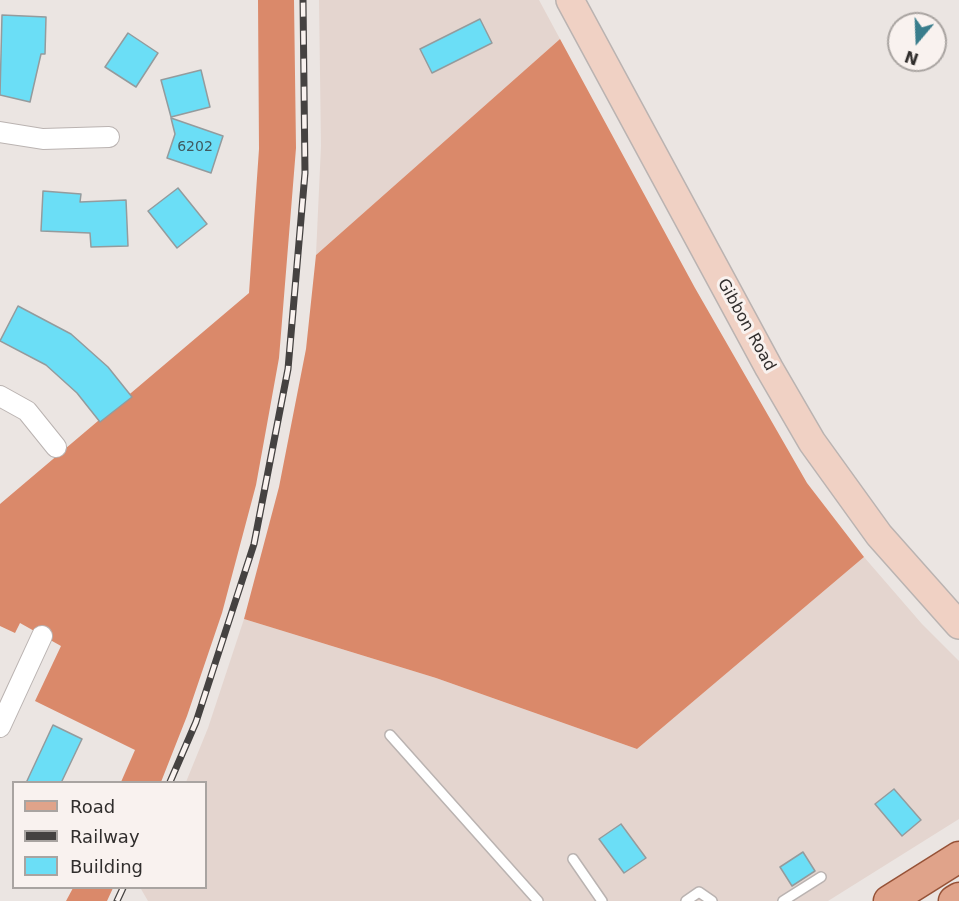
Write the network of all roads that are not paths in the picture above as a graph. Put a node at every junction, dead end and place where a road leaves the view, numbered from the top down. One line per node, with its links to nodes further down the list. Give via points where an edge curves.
1 (570, 0): 6 (main road, Gibbon Road, via 812,442 879,535)
2 (0, 132): 3 (street, via 43,139)
3 (109, 137)
4 (0, 396): 5 (street, via 27,411)
5 (56, 447)
6 (959, 625)
7 (42, 636): 8 (street)
8 (0, 726)
9 (390, 735): 14 (lane)
10 (959, 857): 19 (main road)
11 (573, 859): 15 (lane)
12 (821, 877): 18 (lane)
13 (959, 898): 20 (main road)
14 (538, 901)
15 (602, 901)
16 (686, 901): 17 (lane, via 699,892)
17 (712, 901)
18 (783, 901)
19 (889, 901)
20 (954, 901)

